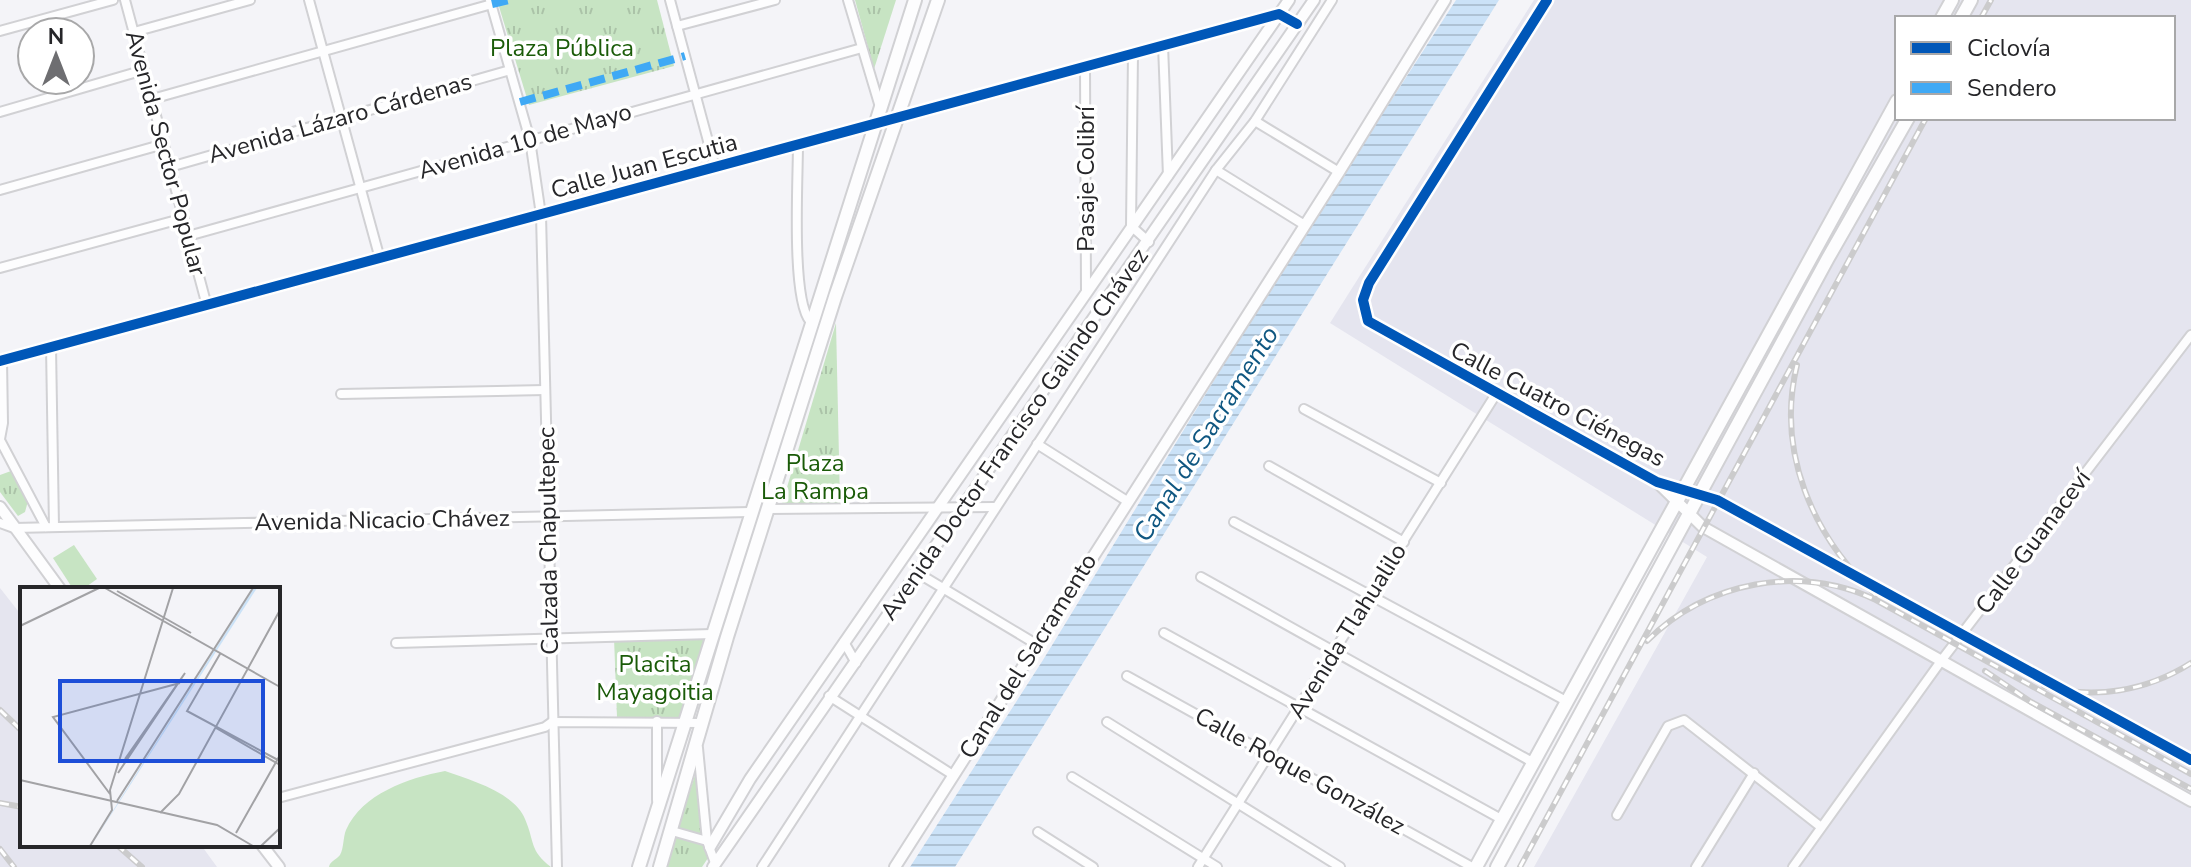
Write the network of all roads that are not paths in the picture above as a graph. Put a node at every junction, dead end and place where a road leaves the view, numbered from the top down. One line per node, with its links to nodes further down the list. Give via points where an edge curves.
1 (113, 0): 21 (street)
2 (125, 0): 22 (street, Avenida Sector Popular)
3 (250, 0): 22 (street)
4 (309, 0): 25 (street)
5 (670, 0): 20 (street)
6 (775, 0): 20 (street)
7 (848, 0): 24 (street)
8 (915, 0): 33 (main road)
9 (938, 0): 35 (main road)
10 (1289, 0): 18 (street, Avenida Doctor Francisco Galindo Chávez)
11 (1314, 0): 19 (street, Avenida Doctor Francisco Galindo Chávez)
12 (1332, 0): 38 (street)
13 (1444, 0): 46 (street, Canal del Sacramento)
14 (1547, 0): 66 (street, Calle Cuatro Ciénegas, via 1363,300 1364,315 1374,327)
15 (1953, 0): 17 (main road)
16 (491, 2): 25 (street); 29 (street, Calzada Chapultepec)
17 (1966, 8)
18 (1279, 14): 19 (street); 23 (street, Calle Juan Escutia); 47 (street, Avenida Doctor Francisco Galindo Chávez)
19 (1297, 24): 55 (street, Avenida Doctor Francisco Galindo Chávez)
20 (677, 26): 30 (street)
21 (0, 31)
22 (134, 32): 28 (street, Avenida Sector Popular)
23 (1163, 45): 26 (street, Calle Juan Escutia); 47 (street)
24 (862, 48): 30 (street, Avenida 10 de Mayo); 33 (street)
25 (322, 52): 31 (street); 36 (street)
26 (1133, 54): 27 (street, Calle Juan Escutia); 53 (street)
27 (1085, 66): 35 (street, Calle Juan Escutia); 58 (street, Pasaje Colibrí)
28 (144, 70): 31 (street, Avenida Sector Popular); 34 (street)
29 (510, 70): 36 (street, Avenida Lázaro Cárdenas); 40 (street, Calzada Chapultepec)
30 (695, 94): 40 (street, Avenida 10 de Mayo); 44 (street)
31 (152, 99): 41 (street, Avenida Sector Popular)
32 (1895, 106): 73 (main road)
33 (881, 109): 39 (main road)
34 (0, 112)
35 (898, 117): 39 (street, Calle Juan Escutia); 81 (main road)
36 (341, 118): 43 (street, Avenida Lázaro Cárdenas); 48 (street)
37 (1907, 120): 74 (main road)
38 (1255, 121): 45 (street); 46 (street)
39 (876, 123): 42 (street, Calle Juan Escutia); 60 (main road)
40 (530, 140): 48 (street, Avenida 10 de Mayo); 50 (street, Calzada Chapultepec)
41 (164, 144): 43 (street, Avenida Sector Popular); 49 (street)
42 (798, 145): 44 (street, Calle Juan Escutia); 60 (street, via 800,288)
43 (170, 167): 51 (street, Avenida Sector Popular)
44 (715, 167): 50 (street, Calle Juan Escutia)
45 (1216, 170): 52 (street); 69 (street)
46 (1339, 172): 52 (street, Canal del Sacramento)
47 (1168, 177): 53 (street, Avenida Doctor Francisco Galindo Chávez)
48 (361, 188): 54 (street, Avenida 10 de Mayo); 56 (street)
49 (0, 190)
50 (541, 215): 56 (street, Calle Juan Escutia); 64 (street, Calzada Chapultepec)
51 (184, 218): 54 (street, Avenida Sector Popular); 57 (street)
52 (1303, 224): 75 (street, Canal del Sacramento)
53 (1131, 226): 55 (street); 58 (street, Avenida Doctor Francisco Galindo Chávez)
54 (188, 236): 59 (street, Avenida Sector Popular)
55 (1149, 242): 79 (street, Avenida Doctor Francisco Galindo Chávez)
56 (380, 259): 59 (street, Calle Juan Escutia)
57 (0, 268)
58 (1086, 291): 77 (street, Avenida Doctor Francisco Galindo Chávez)
59 (207, 306): 62 (street, Calle Juan Escutia)
60 (810, 321): 82 (main road)
61 (2191, 335): 98 (street, Calle Guanaceví)
62 (51, 347): 63 (street, Calle Juan Escutia); 87 (street)
63 (1, 360): 68 (street)
64 (545, 390): 65 (street); 84 (street, Calzada Chapultepec)
65 (341, 394)
66 (1496, 394): 71 (street, Calle Cuatro Ciénegas); 72 (street, Avenida Tlahualilo)
67 (1304, 409): 72 (street)
68 (0, 439): 87 (street)
69 (1037, 444): 75 (street); 80 (street)
70 (1269, 466): 89 (street)
71 (1657, 482): 73 (street, Calle Cuatro Ciénegas); 76 (street, Calle Cuatro Ciénegas)
72 (1441, 483): 89 (street, Avenida Tlahualilo)
73 (1683, 489): 74 (street, Calle Cuatro Ciénegas); 76 (main road)
74 (1700, 494): 83 (main road); 98 (street, Calle Cuatro Ciénegas)
75 (1127, 501): 102 (street, Canal del Sacramento)
76 (1676, 503): 83 (street, Calle Cuatro Ciénegas); 108 (main road)
77 (938, 506): 79 (street); 81 (street); 100 (street, Avenida Doctor Francisco Galindo Chávez)
78 (0, 507): 88 (street)
79 (962, 507): 80 (street); 90 (street, Avenida Doctor Francisco Galindo Chávez)
80 (995, 507): 94 (street)
81 (768, 509): 93 (main road)
82 (750, 512): 84 (street, Avenida Nicacio Chávez); 93 (main road, via 756,526); 97 (main road)
83 (1689, 515): 104 (street, Calle Cuatro Ciénegas); 146 (main road)
84 (547, 516): 87 (street, Avenida Nicacio Chávez); 99 (street, Calzada Chapultepec)
85 (1234, 522): 95 (street)
86 (0, 523): 88 (street)
87 (50, 527): 88 (street, Avenida Nicacio Chávez)
88 (14, 528): 92 (street)
89 (1404, 542): 95 (street, Avenida Tlahualilo)
90 (916, 572): 94 (street); 105 (street, Avenida Doctor Francisco Galindo Chávez)
91 (1201, 577): 103 (street)
92 (58, 587)
93 (743, 588): 115 (main road)
94 (944, 588): 102 (street); 110 (street)
95 (1370, 595): 103 (street, Avenida Tlahualilo); 108 (street)
96 (1164, 633): 109 (street)
97 (712, 634): 99 (street); 113 (main road)
98 (1962, 635): 104 (street, Calle Guanaceví); 118 (street, Calle Cuatro Ciénegas)
99 (550, 639): 101 (street); 112 (street, Calzada Chapultepec)
100 (844, 642): 105 (street); 132 (street, Avenida Doctor Francisco Galindo Chávez)
101 (396, 643)
102 (1036, 644): 121 (street, Canal del Sacramento)
103 (1334, 651): 109 (street, Avenida Tlahualilo); 119 (street)
104 (1941, 661): 124 (street, Calle Cuatro Ciénegas); 129 (street, Calle Guanaceví)
105 (856, 663): 107 (street, Avenida Doctor Francisco Galindo Chávez)
106 (1127, 676): 117 (street, Calle Roque González)
107 (829, 696): 110 (street); 135 (street, Avenida Doctor Francisco Galindo Chávez)
108 (1568, 702): 119 (main road)
109 (1299, 707): 117 (street, Avenida Tlahualilo); 128 (street)
110 (860, 717): 121 (street); 140 (street)
111 (657, 721): 112 (street); 113 (street); 126 (street)
112 (552, 722): 123 (street); 137 (street, Calzada Chapultepec)
113 (683, 722): 115 (street); 126 (main road)
114 (1107, 722): 125 (street)
115 (703, 723): 116 (main road)
116 (697, 747): 130 (main road); 132 (street)
117 (1269, 754): 125 (street, Avenida Tlahualilo); 145 (street, Calle Roque González)
118 (2191, 760)
119 (1534, 763): 128 (main road)
120 (1754, 773): 127 (street, via 1678,720 1668,726); 129 (street); 147 (street)
121 (953, 775): 141 (street, Canal del Sacramento)
122 (1072, 777): 134 (street)
123 (280, 797)
124 (2191, 801)
125 (1238, 804): 134 (street, Avenida Tlahualilo); 144 (street)
126 (657, 809): 138 (main road)
127 (1617, 815)
128 (1503, 820): 145 (main road)
129 (1821, 827): 148 (street, Calle Guanaceví)
130 (672, 831): 132 (street); 139 (main road)
131 (1038, 832): 142 (street)
132 (708, 844): 135 (street)
133 (264, 847): 136 (street)
134 (1201, 863): 143 (street)
135 (714, 865)
136 (279, 867)
137 (557, 867)
138 (639, 867)
139 (660, 867)
140 (762, 867)
141 (895, 867)
142 (1093, 867)
143 (1217, 867)
144 (1340, 867)
145 (1474, 867)
146 (1497, 867)
147 (1696, 867)
148 (1793, 867)

